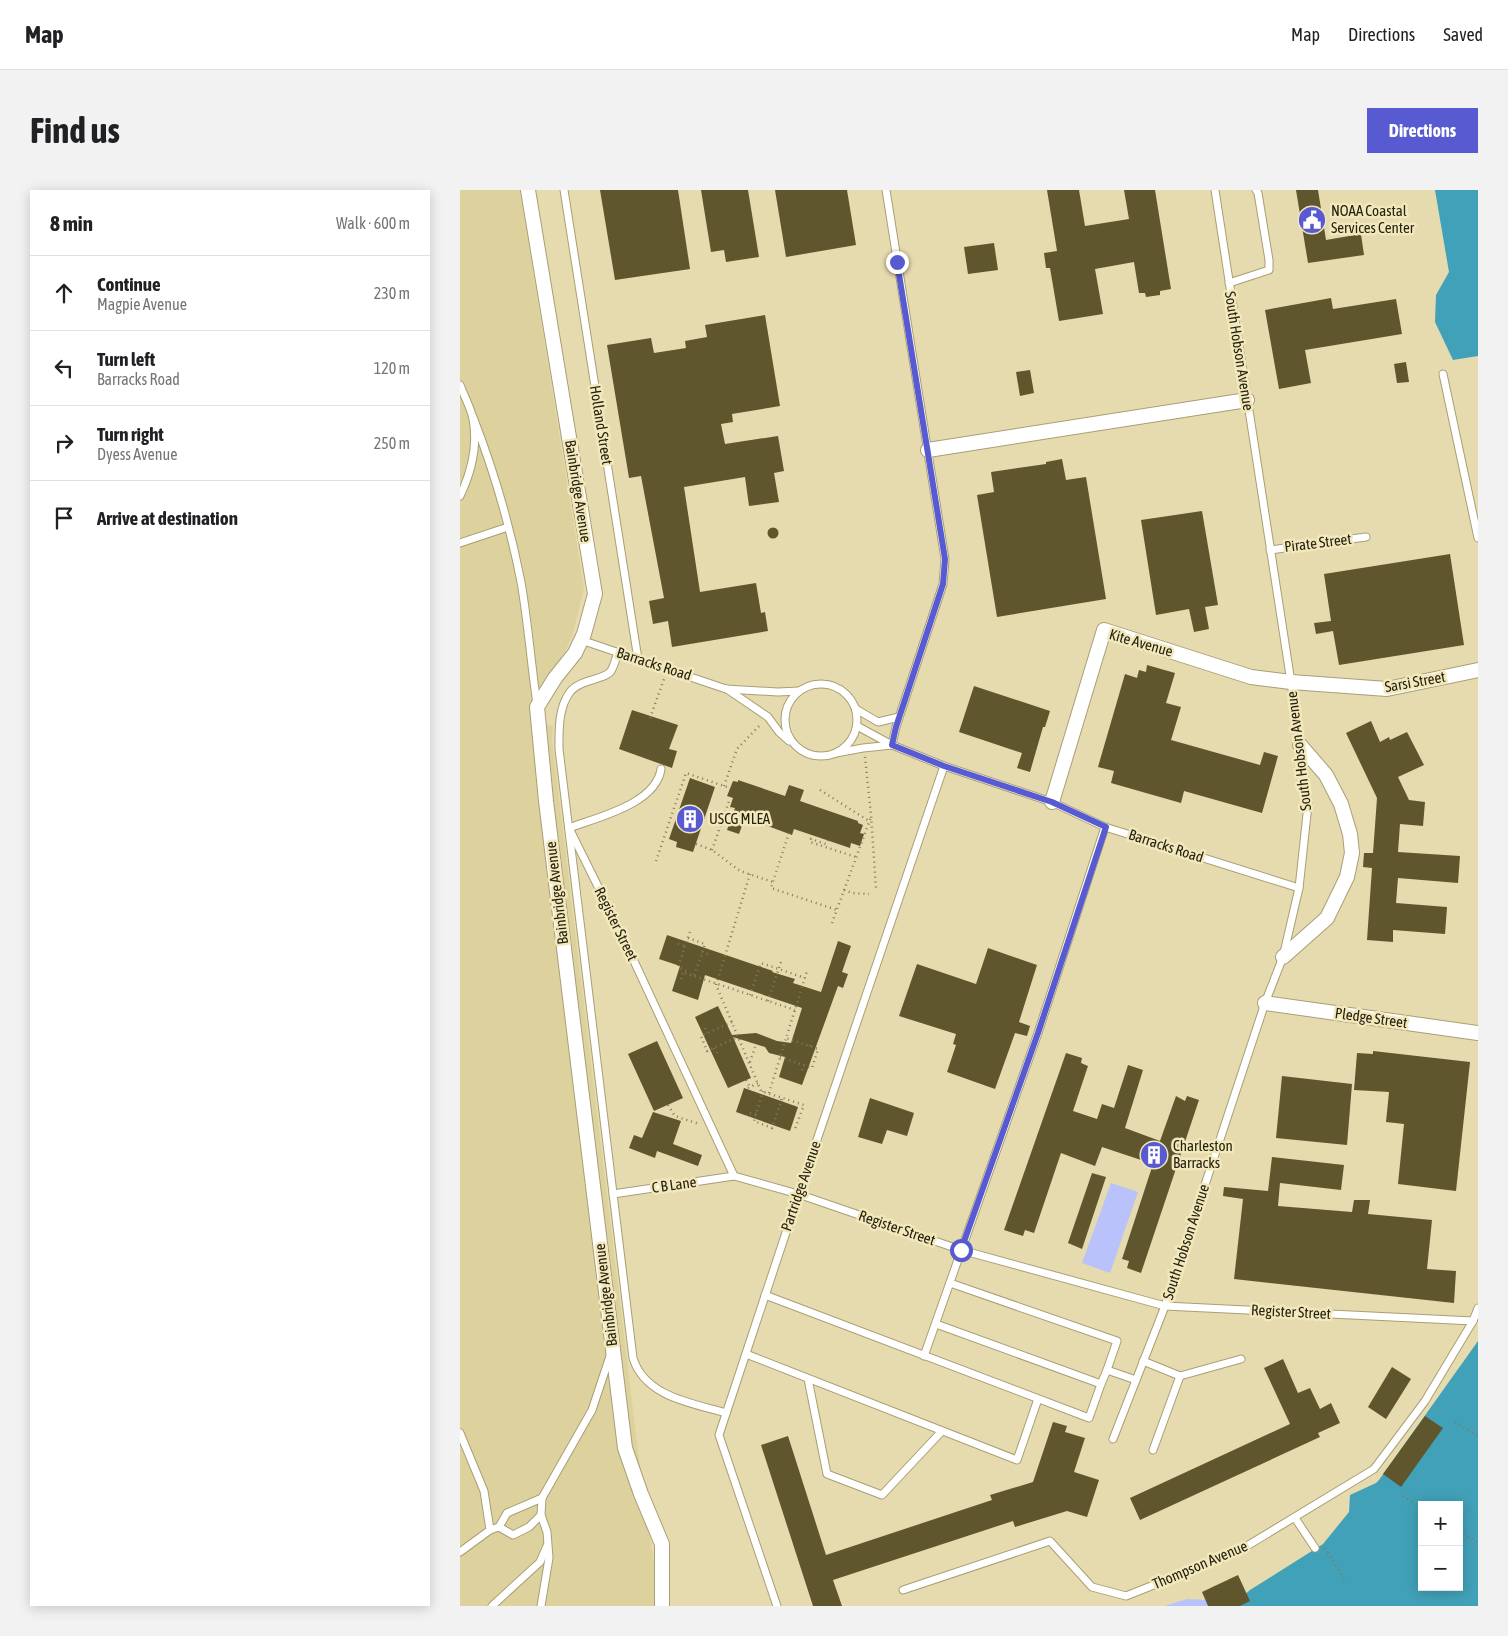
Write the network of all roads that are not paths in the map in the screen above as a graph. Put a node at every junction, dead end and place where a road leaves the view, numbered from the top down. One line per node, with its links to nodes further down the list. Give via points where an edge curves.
1 (528, 190): 18 (street, Bainbridge Avenue, via 594,594)
2 (564, 190): 20 (lane, Holland Street)
3 (886, 190): 11 (lane)
4 (1256, 190): 6 (lane, via 1269,270)
5 (1217, 191): 6 (lane, South Hobson Avenue)
6 (1229, 283): 9 (lane, South Hobson Avenue)
7 (1443, 374): 15 (lane)
8 (460, 385): 10 (lane)
9 (1247, 400): 11 (street); 17 (lane, South Hobson Avenue)
10 (473, 418): 12 (lane, via 474,453); 13 (lane, via 489,458)
11 (928, 450): 27 (lane, via 945,559 943,584)
12 (460, 496)
13 (508, 527): 16 (lane); 25 (lane, via 521,584)
14 (1366, 537): 17 (lane, Pirate Street)
15 (1478, 538)
16 (460, 543)
17 (1270, 550): 22 (lane, South Hobson Avenue)
18 (581, 640): 19 (lane, Barracks Road); 25 (street, Bainbridge Avenue)
19 (618, 652): 20 (lane, Barracks Road); 37 (lane, via 611,671 576,686 561,713 559,749)
20 (638, 659): 23 (lane, Barracks Road)
21 (1478, 670): 22 (street, Sarsi Street, via 1387,689)
22 (1291, 682): 30 (lane, South Hobson Avenue); 35 (street, Kite Avenue, via 1251,677 1104,630)
23 (726, 689): 24 (lane); 31 (lane, via 768,717)
24 (799, 691): 26 (lane, via 815,685 832,685 850,698); 31 (lane, via 786,710 785,723)
25 (537, 707): 52 (street, Bainbridge Avenue)
26 (856, 709): 27 (lane, via 878,722); 28 (lane)
27 (899, 716): 29 (lane)
28 (857, 726): 29 (lane); 32 (lane, via 850,742)
29 (892, 745): 32 (lane, Barracks Road); 33 (lane, Barracks Road)
30 (1300, 745): 38 (lane, South Hobson Avenue, via 1308,805); 39 (street, via 1326,776 1341,804 1352,853 1347,877 1327,918)
31 (795, 746): 32 (lane, via 817,757)
32 (836, 753)
33 (944, 766): 35 (lane, Barracks Road); 44 (lane, Partridge Avenue)
34 (661, 769): 37 (lane, via 657,783 632,804)
35 (1052, 802): 36 (lane, Barracks Road)
36 (1106, 827): 38 (lane, Barracks Road); 45 (lane)
37 (569, 828): 42 (lane, Register Street); 43 (lane)
38 (1298, 888): 39 (lane, South Hobson Avenue)
39 (1284, 956): 40 (lane, South Hobson Avenue)
40 (1265, 1003): 41 (street, Pledge Street); 48 (lane, South Hobson Avenue)
41 (1478, 1033)
42 (734, 1176): 43 (lane, C B Lane); 44 (lane, Register Street)
43 (613, 1194): 63 (lane, via 636,1369 652,1386 669,1396)
44 (798, 1194): 45 (lane, Register Street); 47 (lane, Partridge Avenue)
45 (961, 1250): 46 (lane); 48 (lane, Register Street)
46 (950, 1283): 51 (lane); 57 (lane, via 1117,1341)
47 (765, 1295): 53 (lane, Partridge Avenue); 54 (lane)
48 (1165, 1306): 50 (lane, Register Street); 56 (lane, South Hobson Avenue)
49 (1478, 1308): 50 (lane, Thompson Avenue)
50 (1473, 1321): 70 (lane, Thompson Avenue, via 1425,1401 1374,1469)
51 (936, 1324): 54 (lane); 61 (lane)
52 (613, 1349): 68 (lane, via 592,1410); 79 (street, Bainbridge Avenue, via 625,1448 662,1544)
53 (746, 1354): 59 (lane); 63 (lane, Partridge Avenue)
54 (924, 1356): 62 (lane)
55 (1242, 1359): 58 (lane)
56 (1143, 1361): 58 (lane); 60 (lane, South Hobson Avenue)
57 (1107, 1370): 60 (lane); 61 (lane)
58 (1180, 1376): 67 (lane)
59 (808, 1379): 64 (lane); 64 (lane, via 827,1474 882,1495)
60 (1136, 1380): 66 (lane, South Hobson Avenue)
61 (1101, 1384): 62 (lane, via 1089,1418)
62 (1038, 1399): 64 (lane, via 1017,1460)
63 (726, 1413): 80 (lane, Partridge Avenue, via 719,1435)
64 (942, 1431)
65 (460, 1432): 72 (lane, via 484,1491)
66 (1113, 1439)
67 (1153, 1450)
68 (542, 1498): 69 (lane); 71 (lane, via 507,1513)
69 (541, 1515): 71 (lane, via 529,1527 513,1535); 73 (lane)
70 (1295, 1518): 74 (lane); 76 (lane, Thompson Avenue, via 1237,1552 1126,1596 1092,1587 1050,1541)
71 (499, 1527): 72 (lane)
72 (490, 1530): 75 (lane)
73 (548, 1544): 77 (lane, via 540,1562); 78 (lane, via 549,1558)
74 (1315, 1548)
75 (460, 1552)
76 (903, 1590)
77 (492, 1606)
78 (541, 1606)
79 (662, 1606)
80 (777, 1606)

